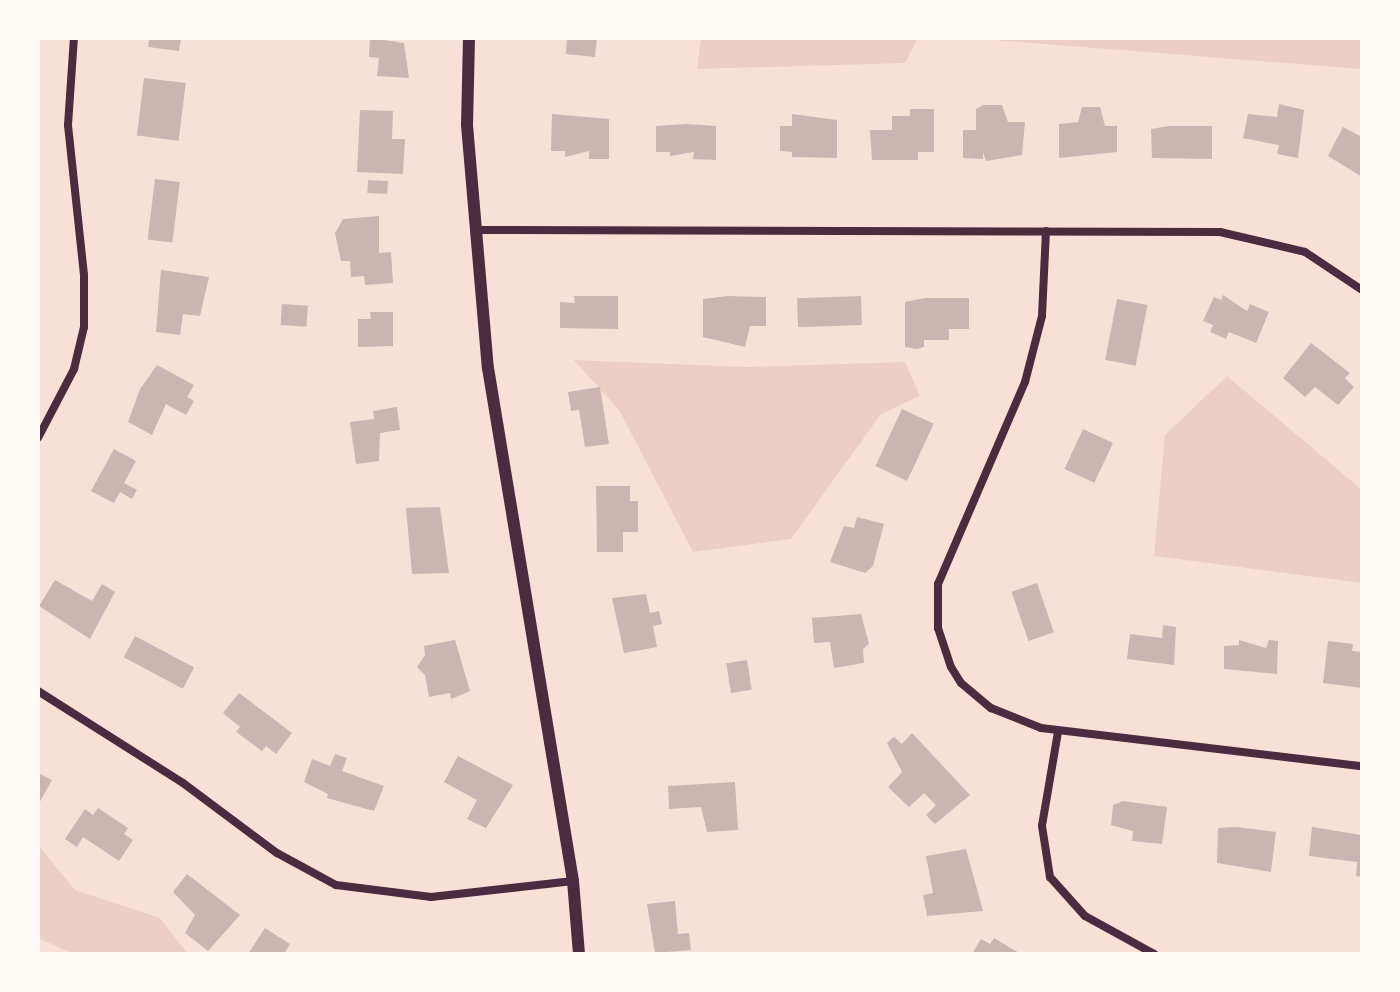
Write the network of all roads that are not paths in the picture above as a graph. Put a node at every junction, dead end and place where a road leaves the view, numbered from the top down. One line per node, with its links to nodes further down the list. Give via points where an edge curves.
1 (74, 38): 6 (street, via 68,125 84,275 84,327 74,369)
2 (469, 38): 3 (main road, via 467,125)
3 (474, 230): 4 (street); 10 (main road, via 492,398)
4 (1046, 231): 5 (street, via 1248,235 1305,252); 8 (street, via 1042,316 1025,382 947,561 935,605 944,649 961,683 991,708)
5 (1362, 290)
6 (38, 438)
7 (38, 691): 10 (street, via 171,775 277,853 336,885 431,897)
8 (1058, 732): 9 (street); 12 (street, via 1042,826 1050,877 1085,916)
9 (1362, 766)
10 (573, 881): 11 (main road)
11 (579, 954)
12 (1154, 954)

